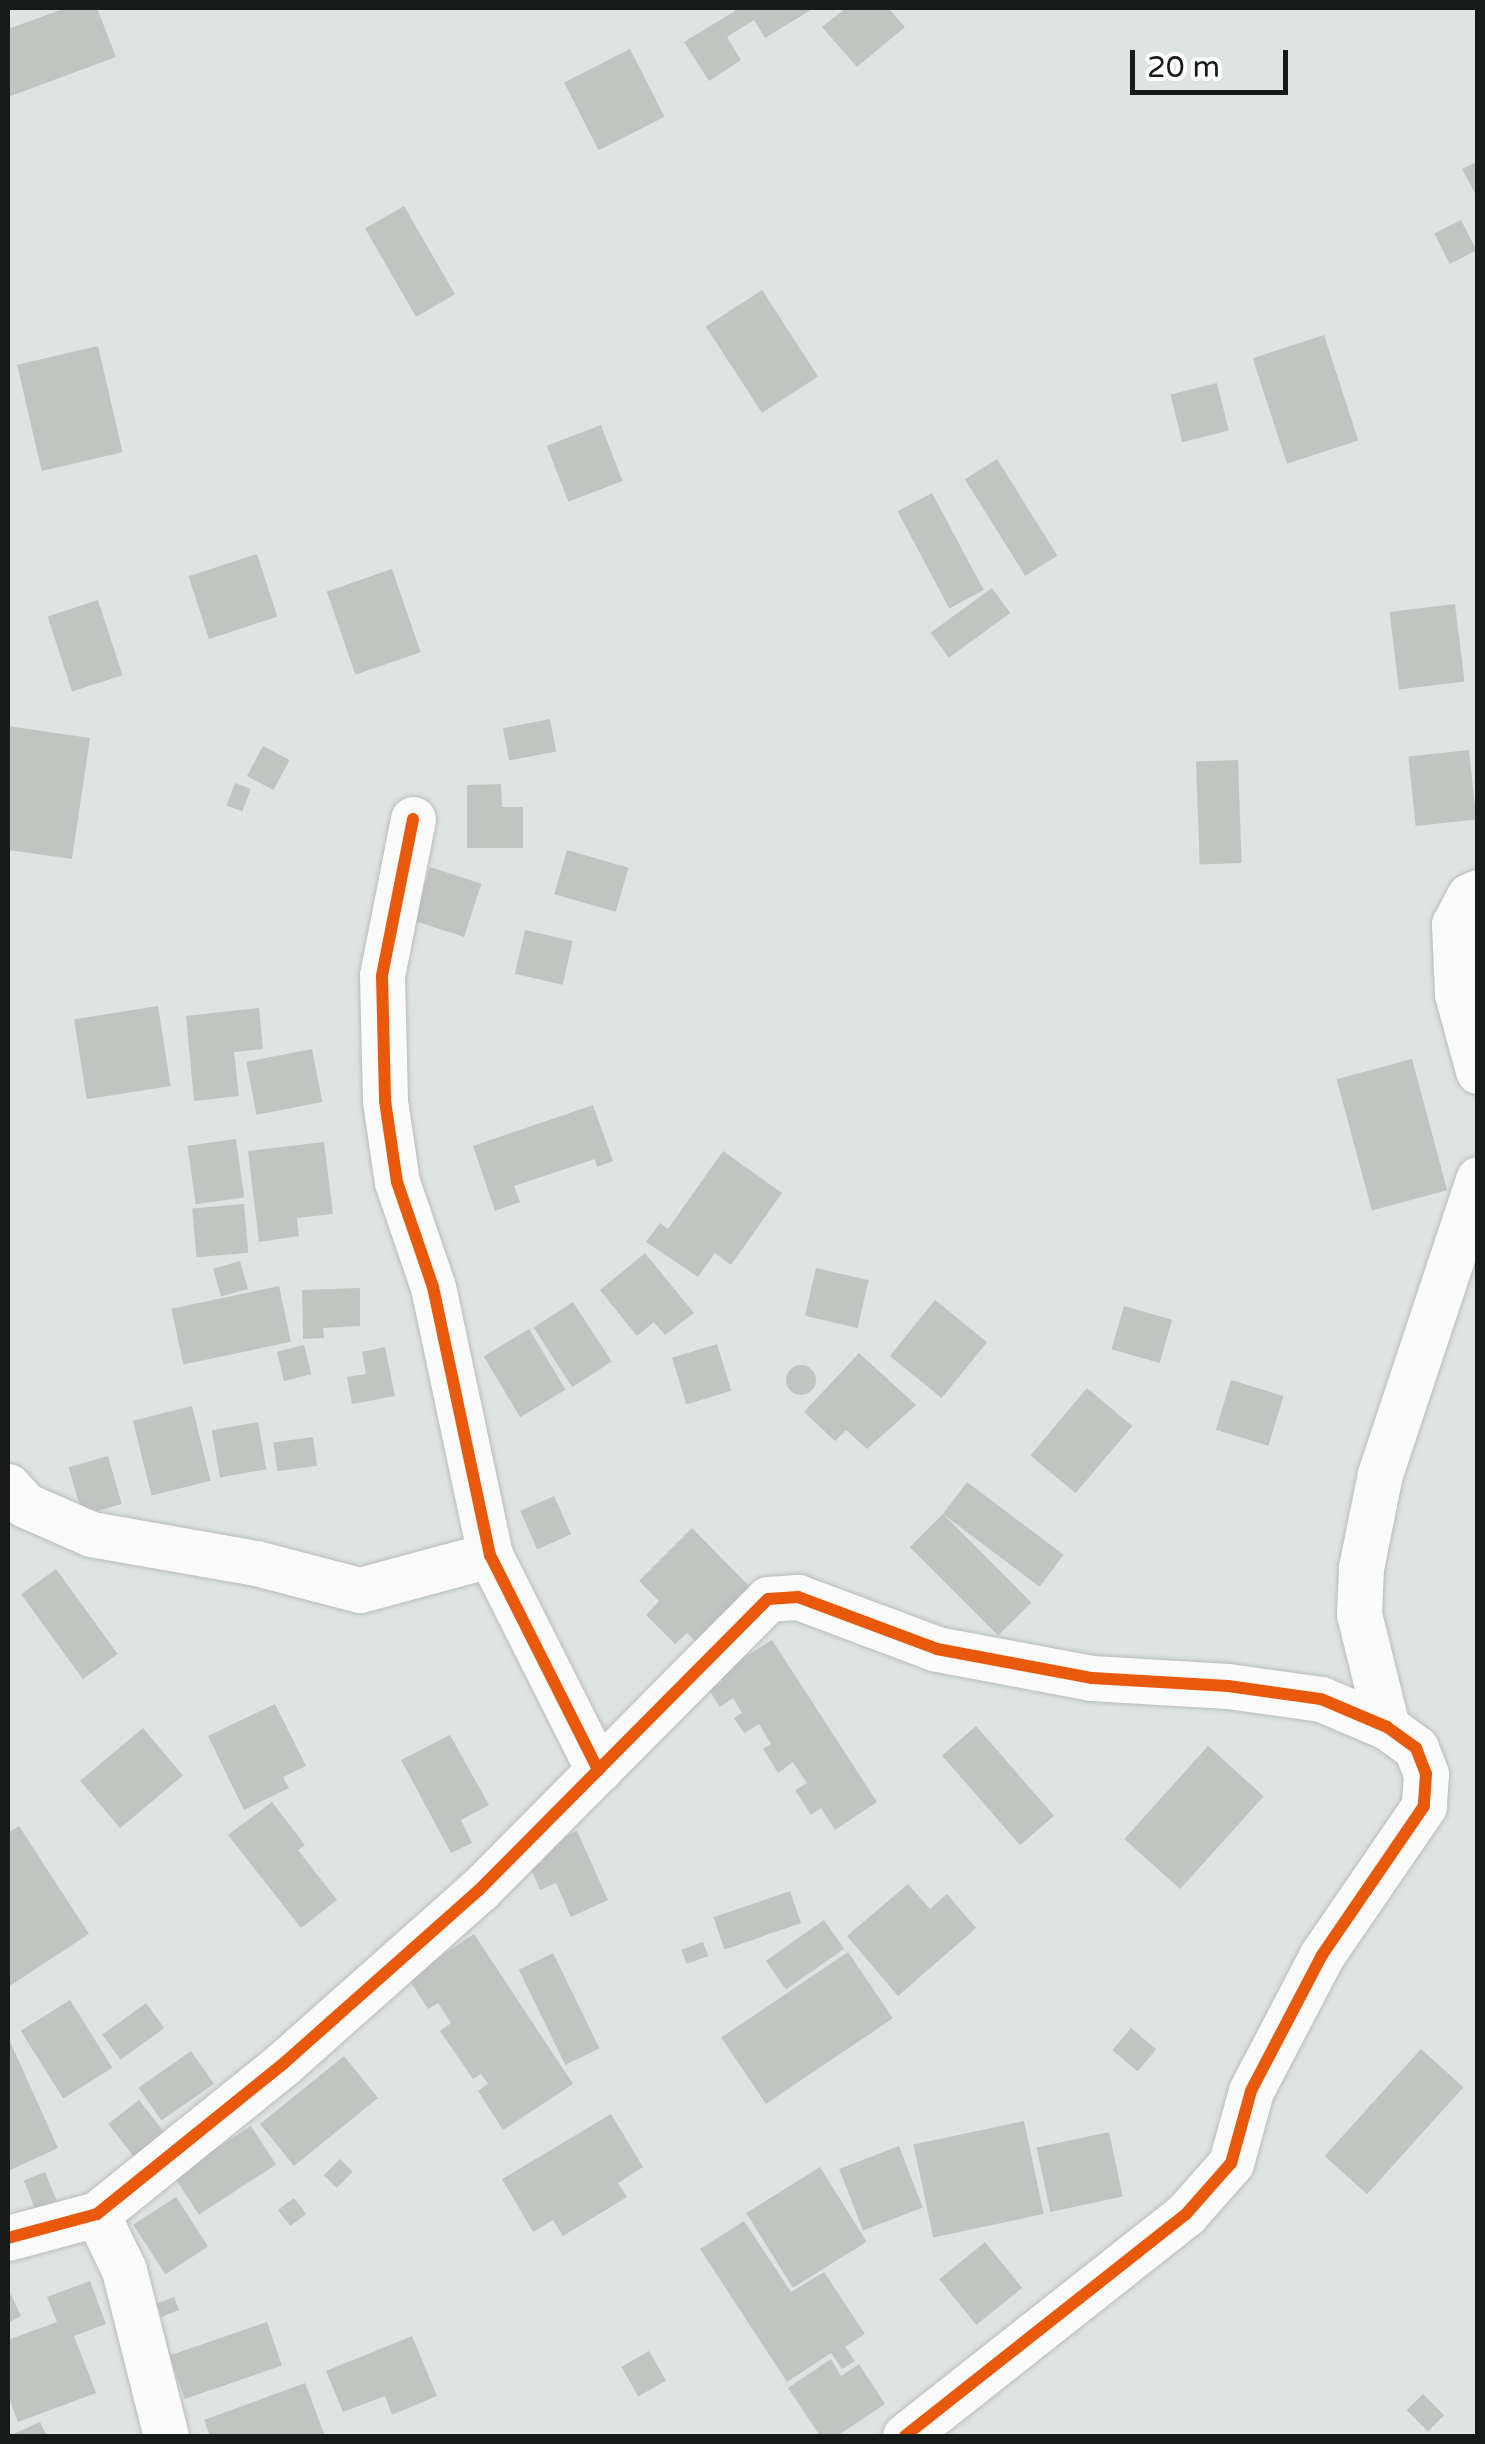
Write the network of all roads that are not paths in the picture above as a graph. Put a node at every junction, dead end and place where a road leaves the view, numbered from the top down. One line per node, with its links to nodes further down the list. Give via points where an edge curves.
1 (413, 819): 6 (street, via 382,976 384,1101 397,1182 433,1287)
2 (1478, 892): 3 (street, via 1468,896 1454,924 1457,994)
3 (1478, 1071)
4 (1478, 1179): 7 (street, via 1380,1474 1361,1568 1359,1614)
5 (8, 1486): 6 (street, via 25,1505 91,1534 256,1563 360,1590)
6 (490, 1555): 8 (street)
7 (1388, 1727): 8 (street, via 1320,1698 1092,1678 936,1649 798,1597 768,1600); 12 (street, via 1416,1748 1426,1774 1424,1806 1322,1955 1250,2091 1232,2163 1186,2214)
8 (598, 1770): 9 (street, via 479,1890 284,2063)
9 (97, 2214): 10 (street); 11 (street, via 124,2270)
10 (8, 2238)
11 (166, 2436)
12 (905, 2436)

